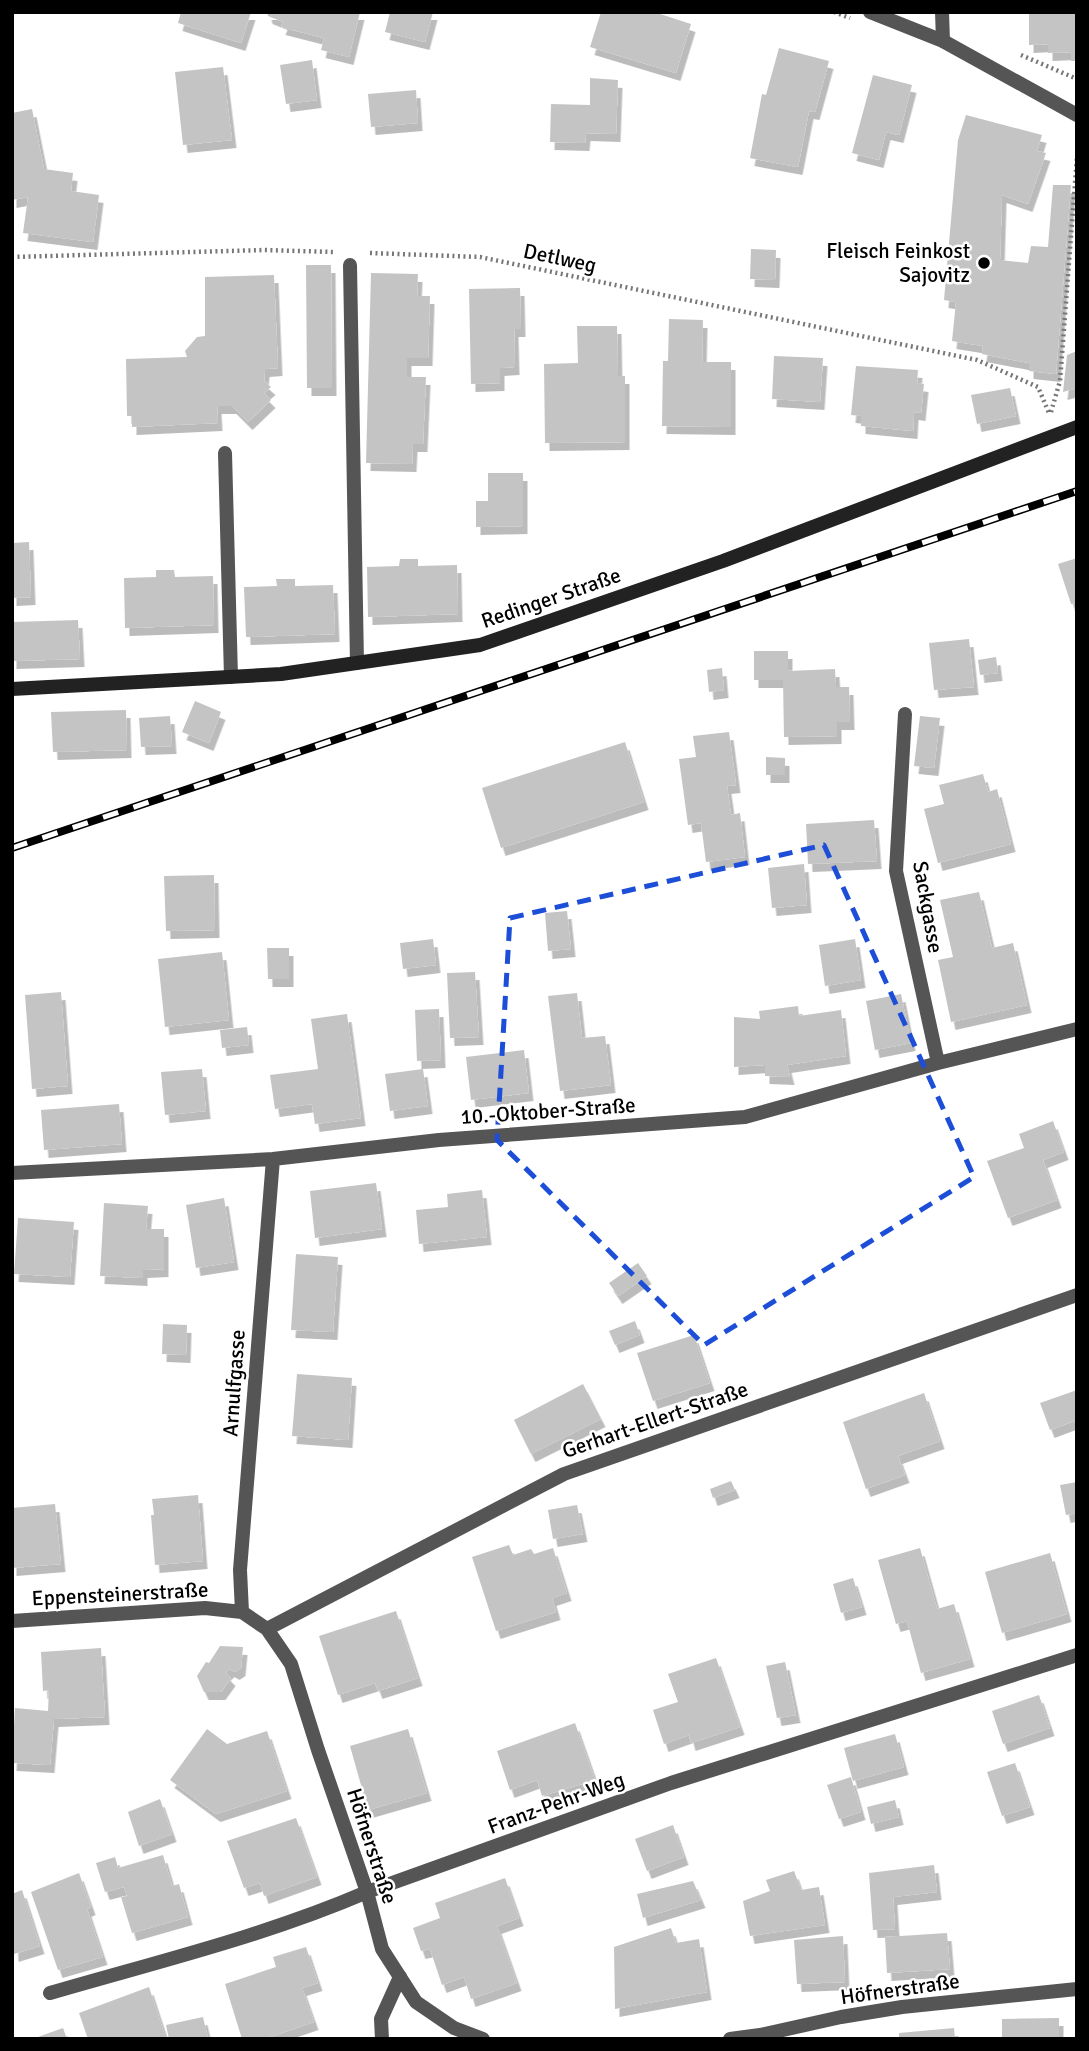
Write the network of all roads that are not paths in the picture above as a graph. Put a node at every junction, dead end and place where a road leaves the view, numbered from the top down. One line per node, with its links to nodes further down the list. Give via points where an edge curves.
1 (870, 12): 3 (street)
2 (942, 12): 3 (street)
3 (943, 41): 4 (street)
4 (1077, 115)
5 (350, 265): 8 (street)
6 (1077, 427): 8 (main road, Redinger Straße, via 723,561 480,645)
7 (225, 453): 9 (street)
8 (357, 663): 9 (main road, Redinger Straße)
9 (231, 677): 10 (main road, Redinger Straße)
10 (12, 689)
11 (905, 714): 13 (street, Sackgasse, via 896,871)
12 (1077, 1029): 13 (street, 10.-Oktober-Straße)
13 (939, 1063): 14 (street, 10.-Oktober-Straße, via 745,1117 439,1140)
14 (272, 1159): 15 (street, 10.-Oktober-Straße); 17 (street, Arnulfgasse, via 240,1570)
15 (12, 1173)
16 (1077, 1295): 19 (street, Gerhart-Ellert-Straße, via 564,1474)
17 (242, 1612): 18 (street, Eppensteinerstraße, via 205,1608); 19 (street, Eppensteinerstraße)
18 (12, 1621)
19 (267, 1629): 21 (street, Höfnerstraße, via 291,1664)
20 (1077, 1655): 21 (street, Franz-Pehr-Weg, via 671,1783)
21 (367, 1892): 22 (street, Höfnerstraße, via 382,1949); 24 (street, Franz-Pehr-Weg, via 328,1909)
22 (400, 1977): 25 (street, via 381,2019); 26 (street, Höfnerstraße, via 416,2003 454,2028)
23 (1077, 1989): 27 (street, Höfnerstraße, via 902,2007)
24 (50, 1993)
25 (382, 2039)
26 (483, 2039)
27 (730, 2039)

